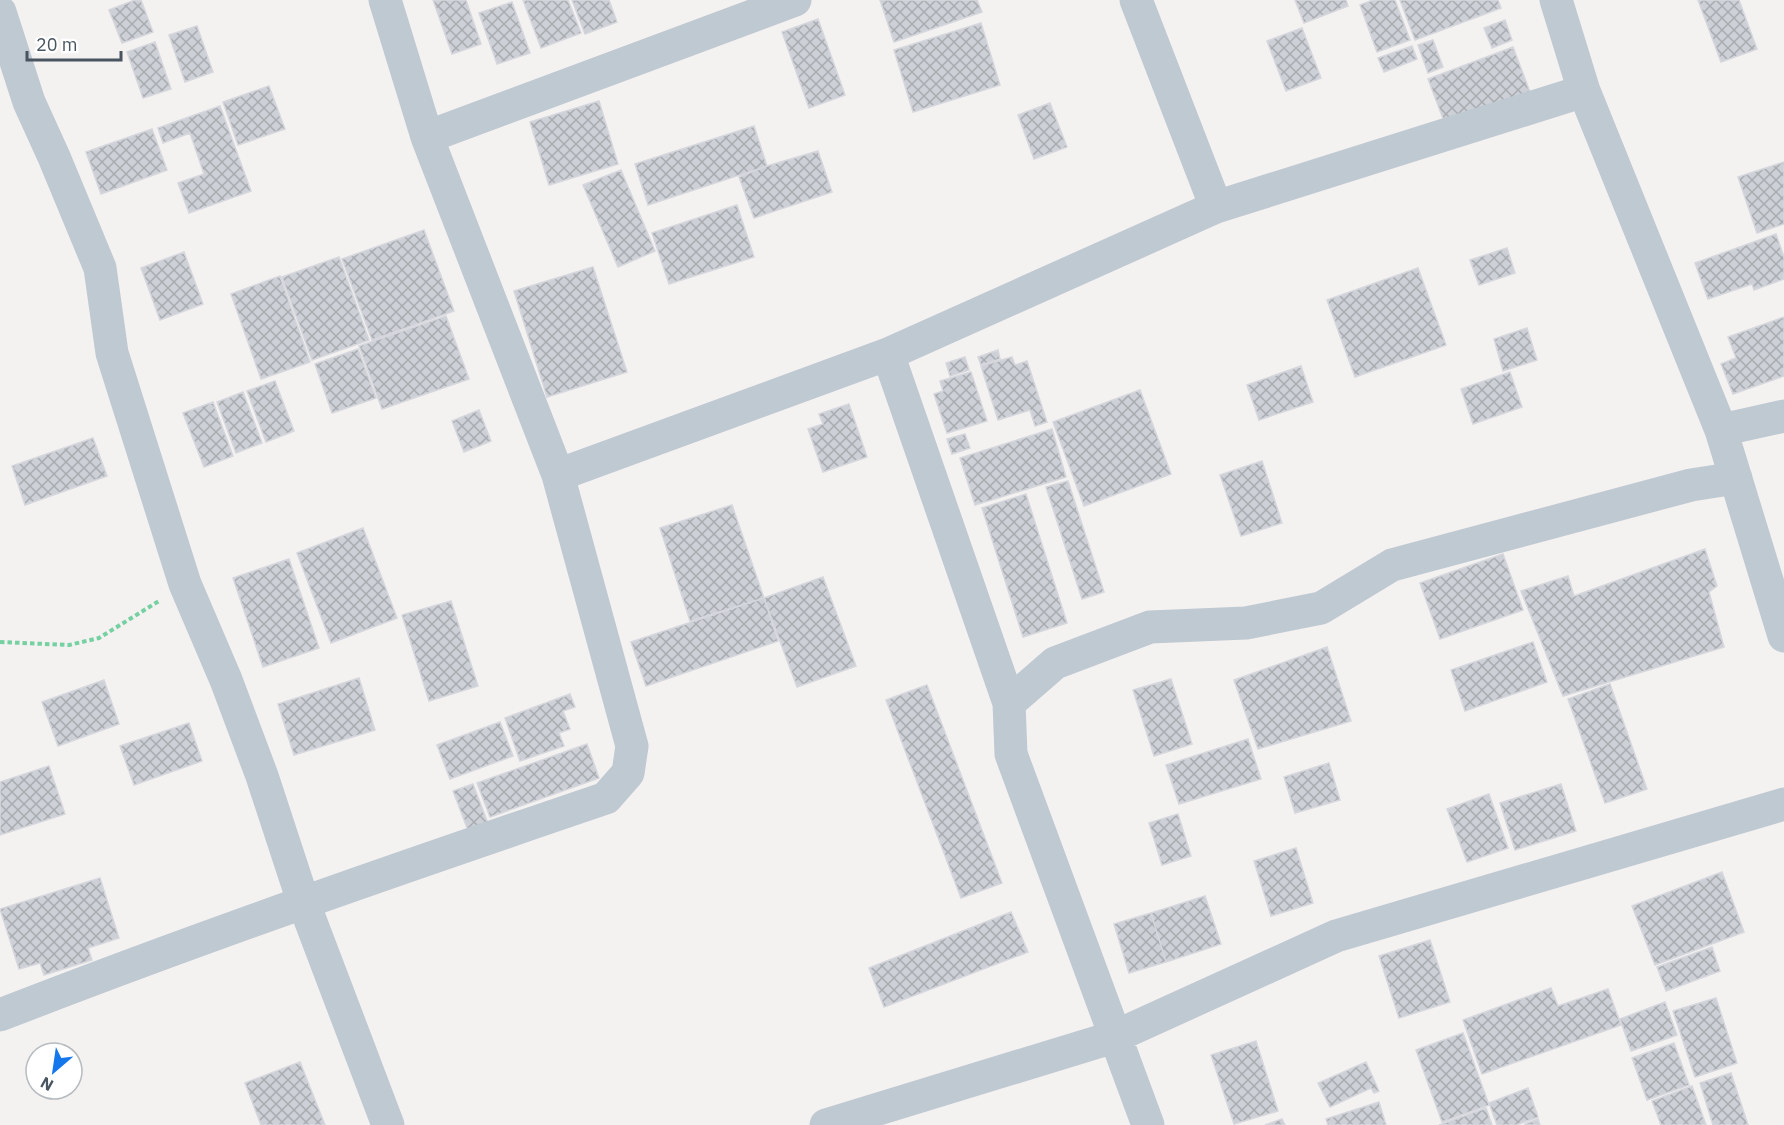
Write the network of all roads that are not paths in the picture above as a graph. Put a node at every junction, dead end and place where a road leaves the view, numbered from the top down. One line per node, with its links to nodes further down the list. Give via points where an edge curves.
1 (385, 0): 7 (street)
2 (795, 0): 7 (street)
3 (1136, 0): 8 (street)
4 (1556, 0): 6 (street)
5 (0, 12): 17 (street, via 29,102 100,268 112,353 185,584 262,776)
6 (1584, 91): 8 (street); 11 (street)
7 (427, 137): 12 (street)
8 (1216, 207): 9 (street)
9 (888, 354): 12 (street); 15 (street)
10 (1784, 416): 11 (street)
11 (1721, 430): 13 (street)
12 (558, 475): 17 (street, via 632,746 628,773 606,798)
13 (1736, 478): 14 (street); 15 (street, via 1691,485 1392,565 1321,609 1246,623 1150,627 1055,663)
14 (1784, 636)
15 (1009, 703): 19 (street, via 1011,754)
16 (1784, 804): 19 (street, via 1336,936)
17 (303, 901): 18 (street); 20 (street)
18 (0, 1015)
19 (1114, 1037): 21 (street); 22 (street)
20 (388, 1125)
21 (826, 1125)
22 (1148, 1125)

